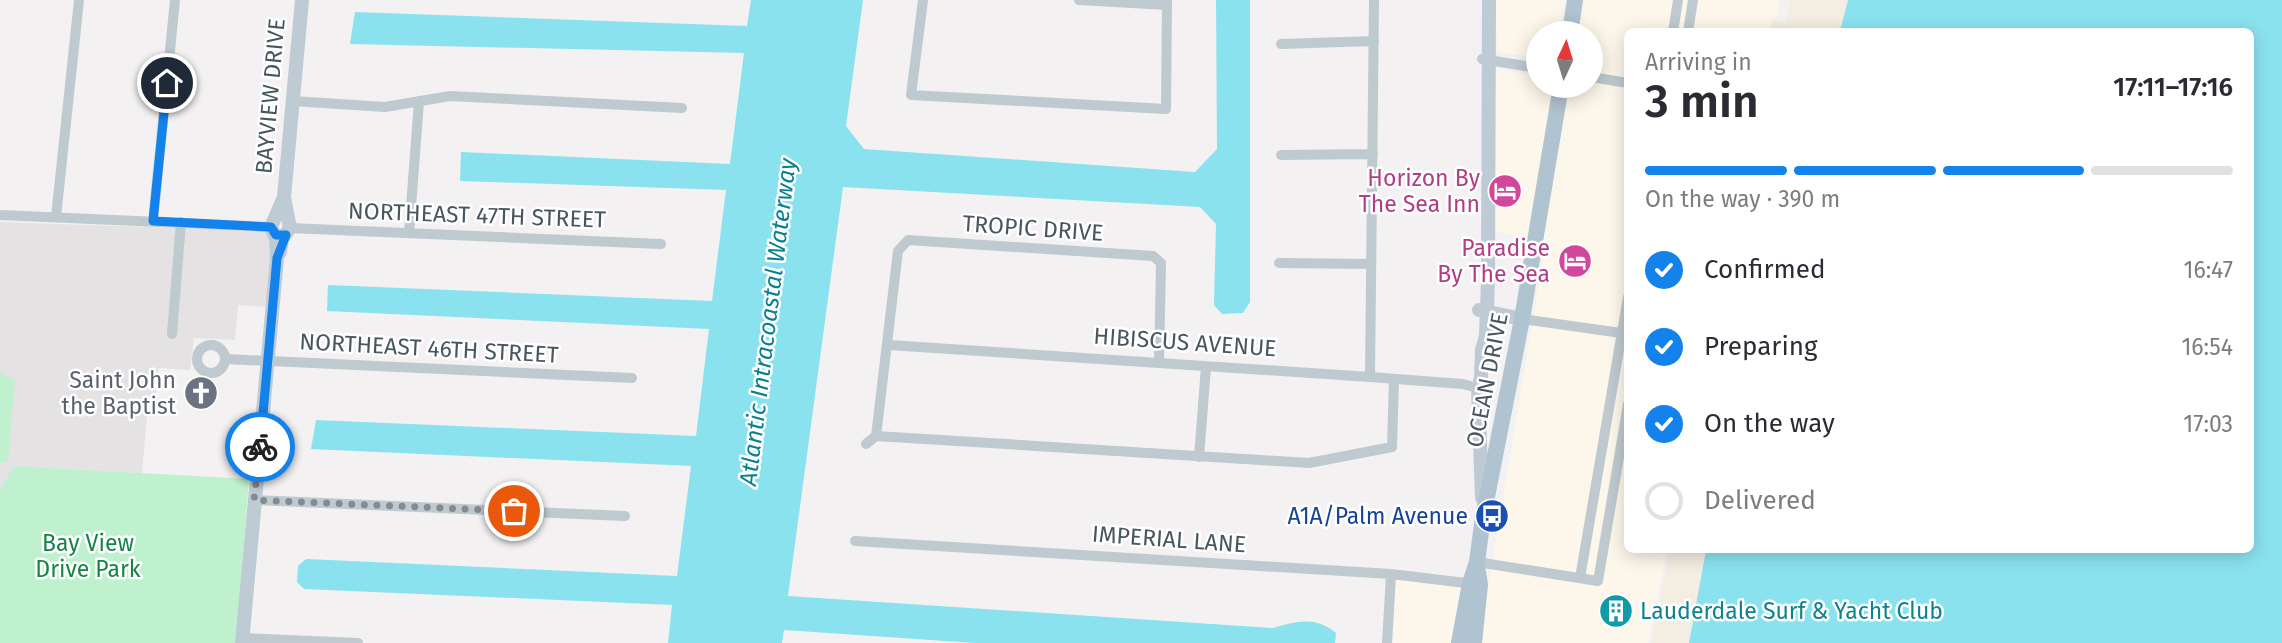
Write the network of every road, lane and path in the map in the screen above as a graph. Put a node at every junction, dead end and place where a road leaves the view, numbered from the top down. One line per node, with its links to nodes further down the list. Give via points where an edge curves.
1 (79, 0): 29 (street)
2 (175, 0): 30 (street)
3 (302, 0): 23 (street, BAYVIEW DRIVE)
4 (923, 0): 12 (street, via 911,95 1166,109)
5 (1079, 0): 12 (street)
6 (1374, 0): 16 (street)
7 (1482, 0): 18 (street)
8 (1489, 0): 18 (street)
9 (1575, 0): 13 (main road)
10 (1678, 0): 14 (street)
11 (1693, 0): 15 (street)
12 (1167, 2)
13 (1572, 21)
14 (1674, 28)
15 (1689, 28)
16 (1374, 41): 17 (street); 26 (street)
17 (1281, 44)
18 (1486, 60): 19 (street); 37 (street); 38 (street)
19 (1526, 66)
20 (1603, 79): 21 (street)
21 (1624, 82)
22 (1559, 98): 39 (main road, OCEAN DRIVE)
23 (293, 101): 24 (street, via 385,107); 32 (street, BAYVIEW DRIVE)
24 (419, 101): 25 (street, via 450,96); 33 (street)
25 (682, 108)
26 (1373, 154): 27 (street); 36 (street)
27 (1281, 155)
28 (0, 215): 29 (street, NORTHEAST 47TH STREET)
29 (56, 217): 30 (street, NORTHEAST 47TH STREET)
30 (153, 221): 31 (street, NORTHEAST 47TH STREET)
31 (181, 222): 32 (street, NORTHEAST 47TH STREET); 40 (street)
32 (281, 227): 33 (street, NORTHEAST 47TH STREET); 44 (street)
33 (410, 233): 34 (street, NORTHEAST 47TH STREET)
34 (661, 244)
35 (1279, 263): 36 (street)
36 (1371, 264): 47 (street)
37 (1488, 288): 38 (street); 39 (street, via 1492,299)
38 (1483, 311): 39 (street); 50 (street, via 1486,336)
39 (1514, 317): 41 (street); 57 (main road, OCEAN DRIVE)
40 (172, 334)
41 (1624, 334): 61 (street)
42 (889, 345): 45 (street, HIBISCUS AVENUE); 45 (street, TROPIC DRIVE, via 898,251 908,240 1153,257 1161,263); 52 (street)
43 (225, 359): 44 (street, NORTHEAST 46TH STREET)
44 (268, 362): 48 (street, NORTHEAST 46TH STREET); 55 (street)
45 (1159, 363): 46 (street, HIBISCUS AVENUE)
46 (1206, 367): 47 (street, HIBISCUS AVENUE); 54 (street)
47 (1370, 377): 49 (street, HIBISCUS AVENUE)
48 (632, 378)
49 (1394, 379): 50 (street, HIBISCUS AVENUE); 54 (street, via 1392,447 1309,463)
50 (1478, 388): 57 (street)
51 (1624, 428): 61 (street, via 1598,581)
52 (876, 436): 53 (street); 54 (street)
53 (866, 444)
54 (1199, 457)
55 (254, 500): 56 (street); 63 (street)
56 (625, 516)
57 (1483, 517): 59 (main road, OCEAN DRIVE)
58 (855, 541): 60 (street, IMPERIAL LANE)
59 (1477, 562): 61 (street); 62 (main road, OCEAN DRIVE)
60 (1391, 574): 62 (street, IMPERIAL LANE); 65 (street)
61 (1580, 578)
62 (1475, 584): 66 (main road); 67 (main road)
63 (242, 640): 64 (street)
64 (358, 643)
65 (1387, 643)
66 (1459, 643)
67 (1474, 643)

